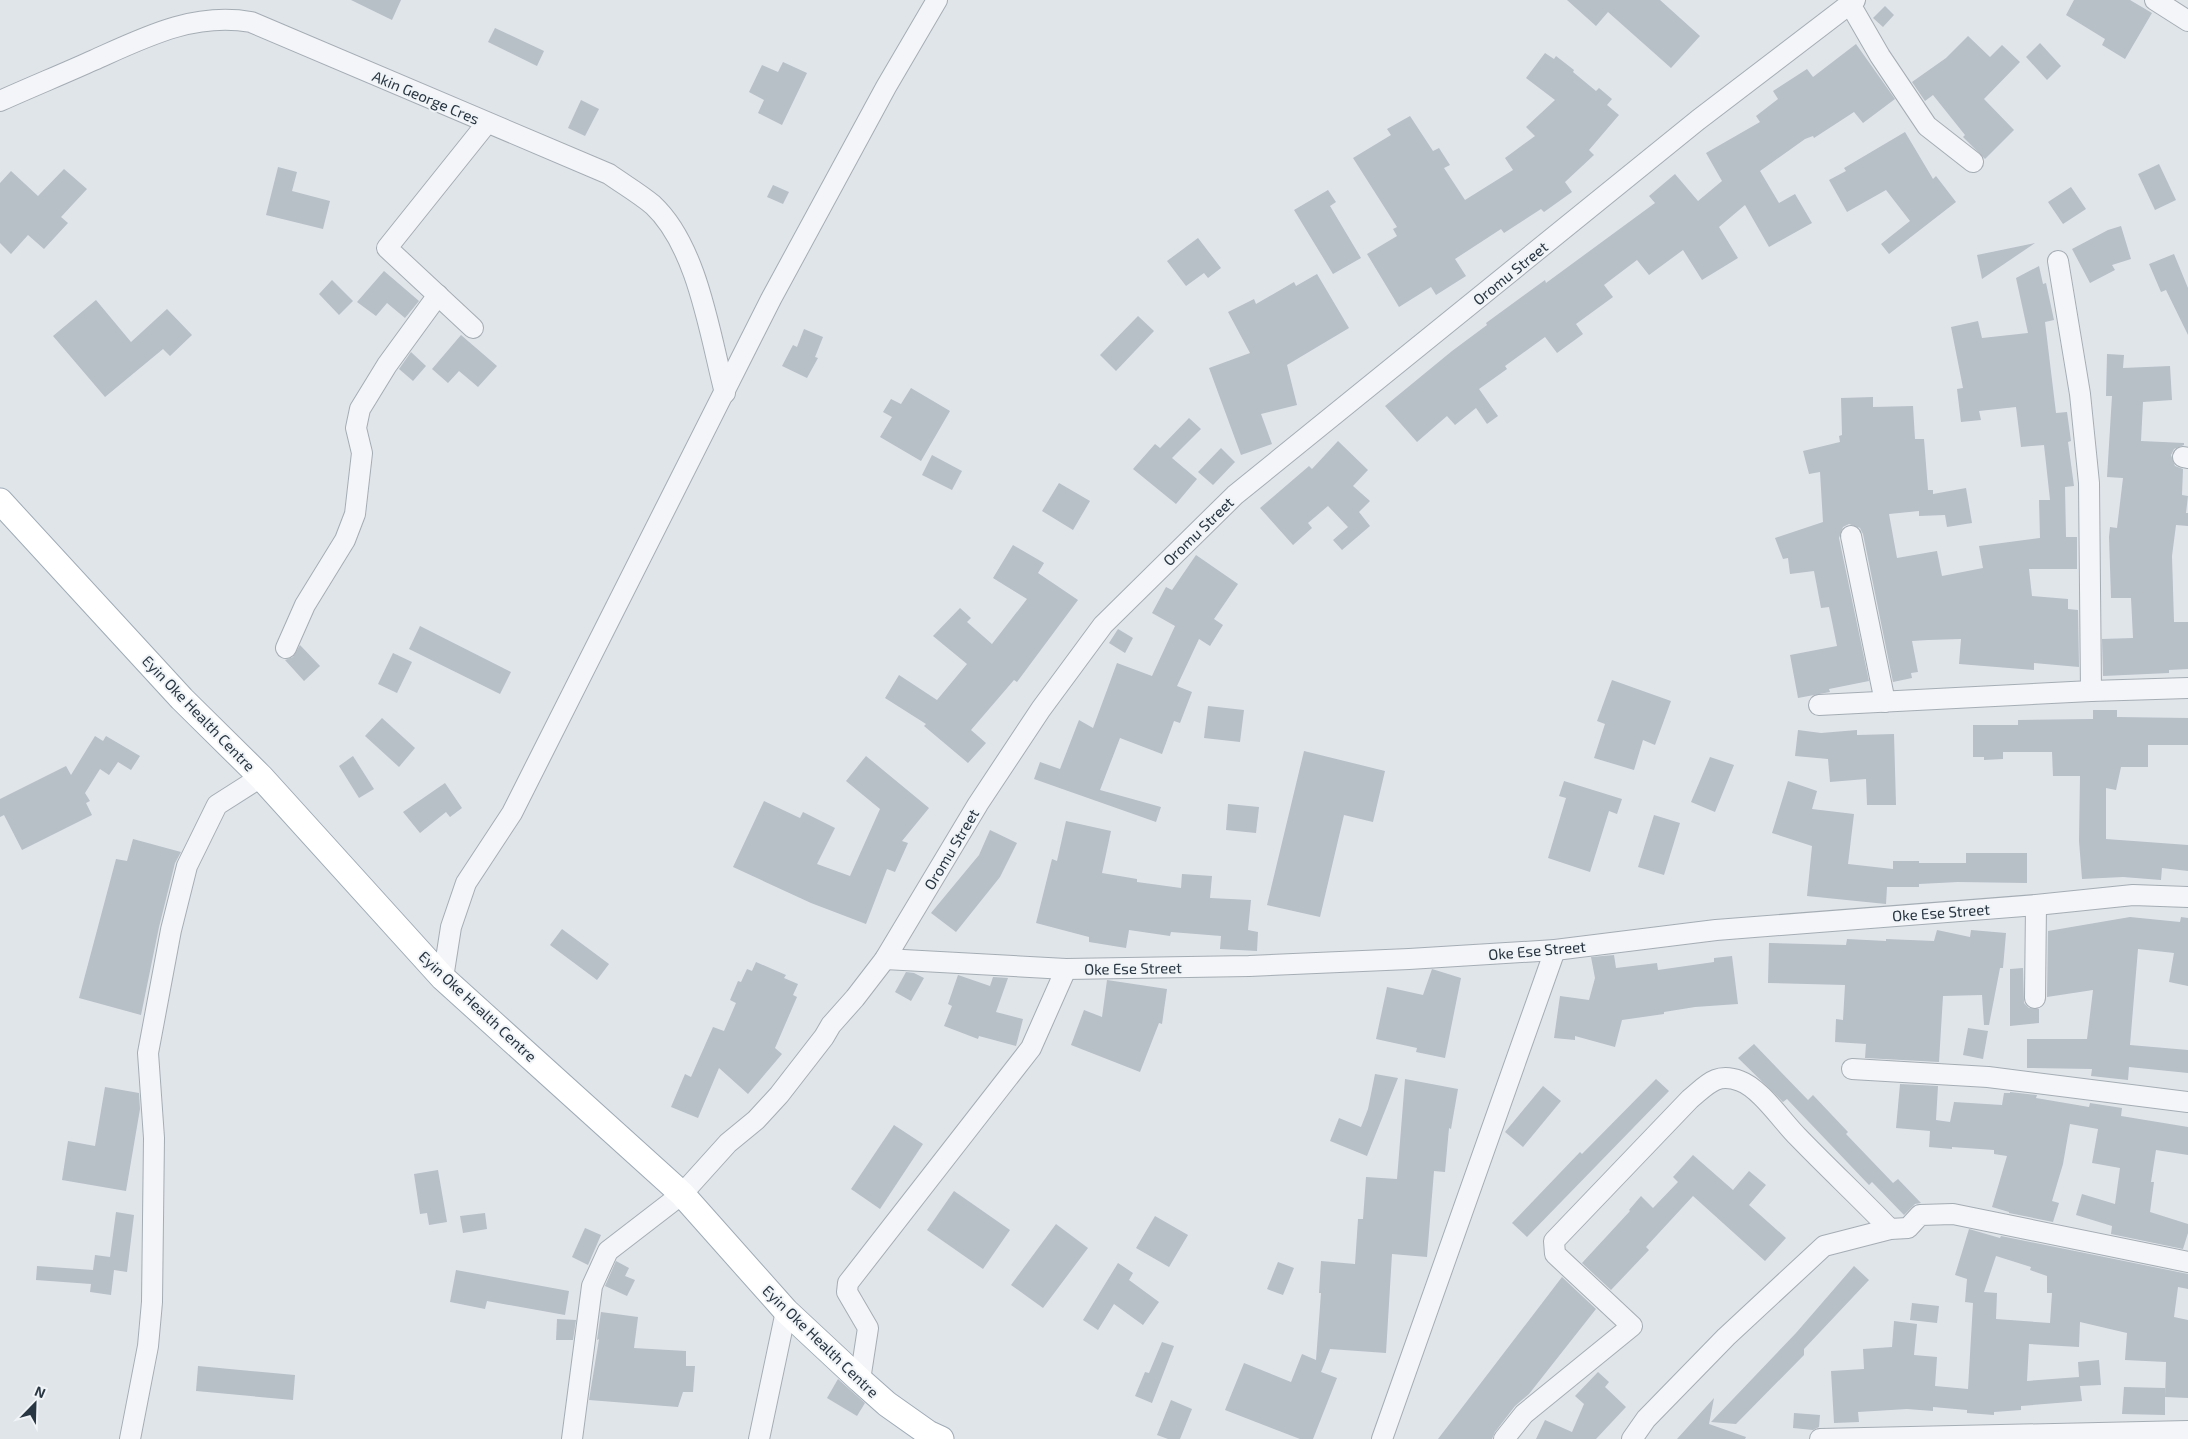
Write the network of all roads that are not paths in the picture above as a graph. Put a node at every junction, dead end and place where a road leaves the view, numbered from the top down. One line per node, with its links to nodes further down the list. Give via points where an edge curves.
1 (937, 0): 11 (street, via 771,299)
2 (2155, 0): 4 (street)
3 (1852, 2): 7 (street, via 1880,56 1927,126); 23 (street, Oromu Street, via 1698,120 1235,495 1160,568 1104,625 1041,709 978,804)
4 (2188, 21)
5 (0, 101): 6 (street, Akin George Cres, via 162,30 233,19 251,22)
6 (487, 123): 9 (street, via 387,248); 11 (street, Akin George Cres, via 609,174 653,206 681,241 696,281)
7 (1973, 162)
8 (2058, 261): 16 (street, via 2080,394 2088,483)
9 (438, 295): 10 (street); 14 (street, via 387,365 360,409 356,428 362,453 355,514 345,540 305,605)
10 (473, 328)
11 (725, 393): 25 (street, via 517,805 466,883 451,927)
12 (0, 501): 19 (main road, Eyin Oke Health Centre, via 182,699)
13 (1851, 536): 17 (street)
14 (286, 648)
15 (2188, 688): 16 (street)
16 (2091, 691): 17 (street)
17 (1884, 702): 18 (street)
18 (1819, 705)
19 (261, 777): 25 (main road, Eyin Oke Health Centre); 37 (street, via 217,805 187,866 171,930 148,1053 154,1138 152,1302 148,1346)
20 (2188, 898): 21 (street, Oke Ese Street, via 2133,894)
21 (2036, 905): 22 (street, Oke Ese Street, via 1716,930); 26 (street)
22 (1555, 950): 24 (street, Oke Ese Street, via 1269,965); 40 (street)
23 (885, 959): 24 (street, Oke Ese Street); 29 (street, Oromu Street, via 779,1095 728,1143)
24 (1066, 969): 33 (street, via 1031,1048 848,1283 847,1292 868,1328)
25 (443, 978): 29 (main road, Eyin Oke Health Centre)
26 (2035, 998)
27 (1852, 1069): 28 (street, via 1988,1077)
28 (2188, 1102)
29 (682, 1194): 32 (main road, Eyin Oke Health Centre); 38 (street, Oromu Street, via 608,1251 592,1286)
30 (1890, 1229): 31 (street, via 1908,1228 1920,1216 1953,1214); 41 (street, via 1754,1088 1741,1081 1713,1079 1554,1241 1555,1254 1632,1326 1524,1414); 42 (street, via 1824,1246 1726,1337 1646,1419)
31 (2188, 1262)
32 (786, 1311): 33 (main road, Eyin Oke Health Centre); 35 (street)
33 (860, 1380): 39 (main road, Eyin Oke Health Centre, via 887,1404)
34 (2188, 1432): 36 (street)
35 (764, 1436)
36 (2158, 1436): 43 (street)
37 (130, 1439)
38 (572, 1439)
39 (941, 1439)
40 (1382, 1439)
41 (1504, 1439)
42 (1632, 1439)
43 (1820, 1439)

